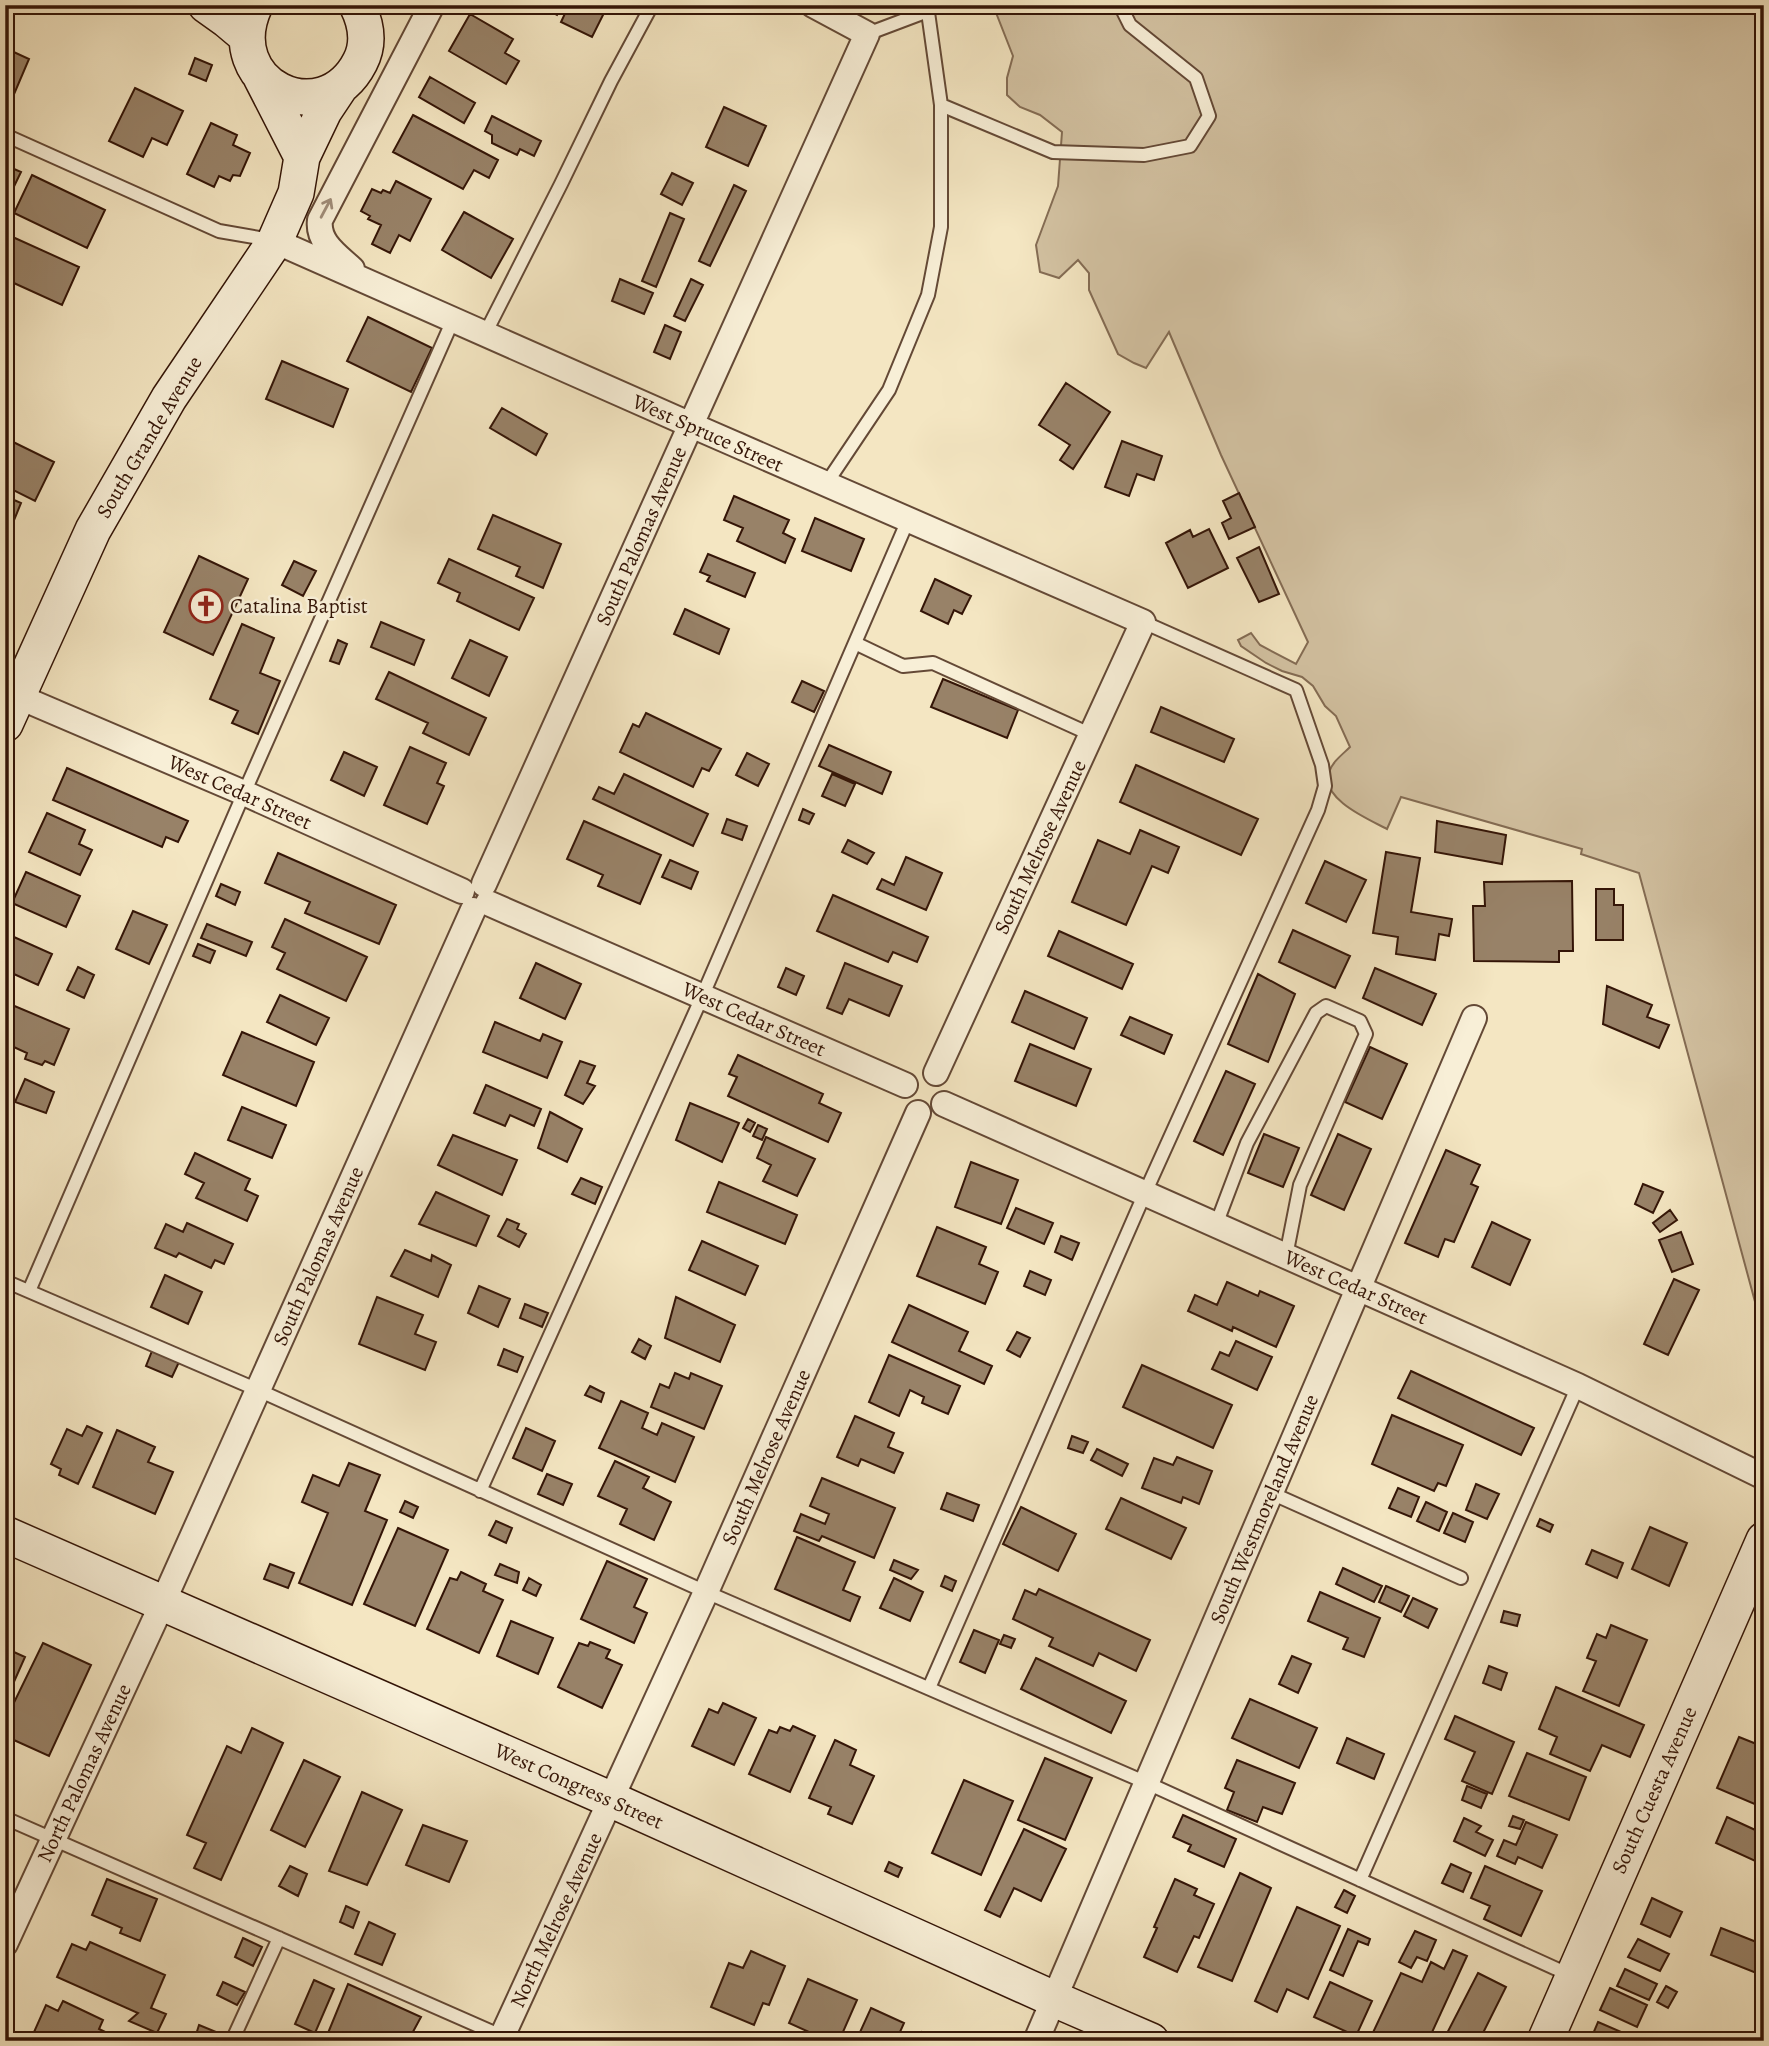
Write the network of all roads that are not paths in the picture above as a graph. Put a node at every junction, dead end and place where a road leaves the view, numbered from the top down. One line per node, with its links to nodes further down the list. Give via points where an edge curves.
1 (206, 5): 9 (main road, via 227,20)
2 (357, 5): 11 (main road)
3 (386, 5): 11 (main road)
4 (432, 5): 18 (street, one-way to 4, via 329,247 318,231 320,220)
5 (653, 5): 20 (lane)
6 (813, 5): 10 (street)
7 (1119, 5): 14 (lane, via 1130,25 1196,78 1209,116 1190,146 1144,155 1054,152)
8 (928, 8): 10 (lane); 14 (lane)
9 (250, 21): 12 (main road, via 253,65)
10 (867, 34): 21 (street, South Palomas Avenue)
11 (366, 39): 13 (main road, South Grande Avenue, via 354,74)
12 (261, 77): 13 (main road, via 274,88 307,97); 16 (main road)
13 (340, 87): 16 (main road, South Grande Avenue)
14 (941, 105): 22 (lane, via 941,227 928,295 889,390)
15 (5, 135): 17 (lane, via 219,231)
16 (302, 157): 17 (main road, South Grande Avenue, via 296,192)
17 (275, 241): 18 (street, West Spruce Street); 26 (main road, South Grande Avenue, via 169,398 93,530)
18 (365, 281): 19 (street, West Spruce Street)
19 (453, 320): 20 (street, West Spruce Street); 28 (lane)
20 (485, 334): 21 (street, West Spruce Street)
21 (691, 425): 22 (street, West Spruce Street); 29 (street, South Palomas Avenue)
22 (826, 484): 23 (street, West Spruce Street)
23 (908, 520): 24 (street, West Spruce Street); 25 (lane)
24 (1143, 621): 27 (street, South Melrose Avenue); 36 (lane, via 1296,690 1317,746 1325,786)
25 (855, 643): 27 (lane, via 903,666 933,663); 30 (lane)
26 (11, 710): 28 (street, West Cedar Street)
27 (1092, 735): 32 (street, South Melrose Avenue)
28 (244, 793): 29 (street, West Cedar Street); 41 (lane)
29 (477, 897): 30 (street, West Cedar Street); 43 (street, South Palomas Avenue)
30 (702, 997): 33 (street, West Cedar Street); 45 (lane)
31 (1474, 1018): 40 (street, South Westmoreland Avenue)
32 (936, 1073): 33 (street, via 917,1072); 34 (street, via 947,1087)
33 (905, 1085): 35 (street, via 907,1105)
34 (944, 1104): 35 (street, via 930,1114); 36 (street, West Cedar Street)
35 (918, 1113): 50 (street, South Melrose Avenue)
36 (1145, 1193): 37 (street, West Cedar Street); 52 (lane)
37 (1216, 1225): 38 (street, West Cedar Street); 38 (lane, via 1247,1143 1316,1013 1326,1006 1360,1021 1366,1034 1300,1185)
38 (1286, 1256): 40 (street, West Cedar Street)
39 (5, 1281): 41 (lane)
40 (1359, 1288): 42 (street, West Cedar Street); 46 (street, South Westmoreland Avenue)
41 (29, 1291): 43 (lane)
42 (1578, 1386): 44 (street, West Cedar Street); 57 (lane)
43 (258, 1390): 45 (lane); 51 (street, South Palomas Avenue)
44 (1764, 1478)
45 (480, 1490): 50 (lane)
46 (1271, 1493): 49 (lane); 53 (street, South Westmoreland Avenue)
47 (5, 1534): 51 (main road, West Congress Street)
48 (1764, 1540): 60 (main road, South Cuesta Avenue)
49 (1461, 1578)
50 (706, 1592): 52 (lane); 54 (street, South Melrose Avenue)
51 (163, 1602): 54 (main road, West Congress Street); 56 (street, North Palomas Avenue)
52 (929, 1688): 53 (lane)
53 (1147, 1783): 57 (lane); 61 (street, South Westmoreland Avenue)
54 (612, 1800): 61 (main road, West Congress Street); 62 (street, North Melrose Avenue)
55 (5, 1818): 56 (lane)
56 (53, 1840): 58 (lane); 59 (street, North Palomas Avenue)
57 (1360, 1880): 60 (lane)
58 (279, 1938): 62 (lane); 63 (lane)
59 (5, 1944)
60 (1572, 1976): 66 (main road, South Cuesta Avenue)
61 (1054, 2000): 64 (street, South Westmoreland Avenue); 65 (main road, West Congress Street)
62 (505, 2039)
63 (232, 2041)
64 (1035, 2041)
65 (1152, 2041)
66 (1545, 2041)

